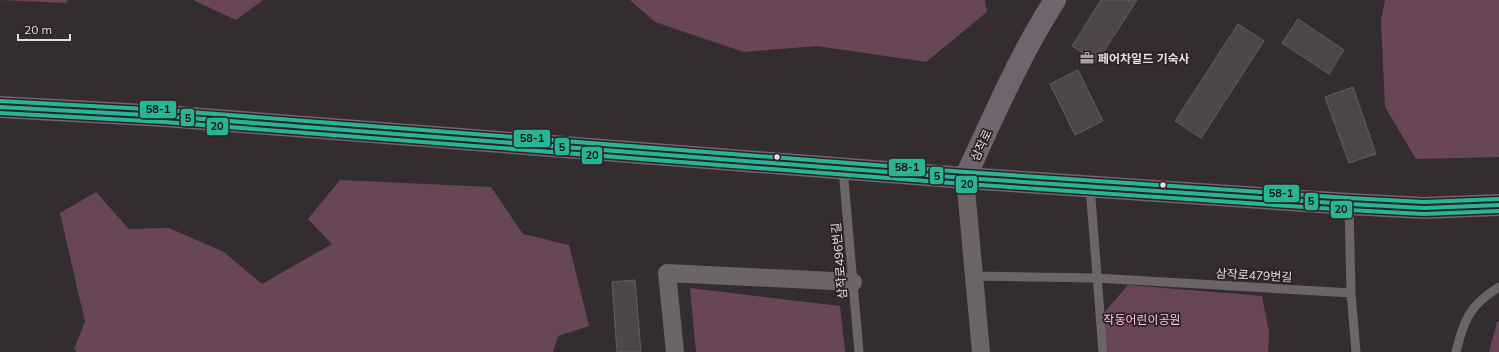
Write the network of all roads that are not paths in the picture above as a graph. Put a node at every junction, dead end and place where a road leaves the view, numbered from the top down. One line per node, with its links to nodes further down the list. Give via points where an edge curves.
1 (1055, 0): 4 (street, 삼작로, via 1022,56)
2 (0, 107): 3 (street, via 164,116)
3 (843, 168): 4 (street); 10 (lane, 삼작로496번길)
4 (965, 178): 5 (street); 8 (street)
5 (1090, 185): 6 (street); 9 (lane)
6 (1349, 204): 7 (street, via 1424,208); 12 (lane)
7 (1499, 205)
8 (974, 276): 9 (lane, 삼작로479번길); 15 (street)
9 (1096, 278): 12 (lane, 삼작로479번길); 16 (lane)
10 (853, 282): 13 (street, via 667,273); 14 (lane, 삼작로496번길)
11 (1499, 287): 18 (lane, via 1476,304 1463,327)
12 (1351, 293): 17 (lane)
13 (675, 352)
14 (859, 352)
15 (981, 352)
16 (1103, 352)
17 (1356, 352)
18 (1456, 352)

